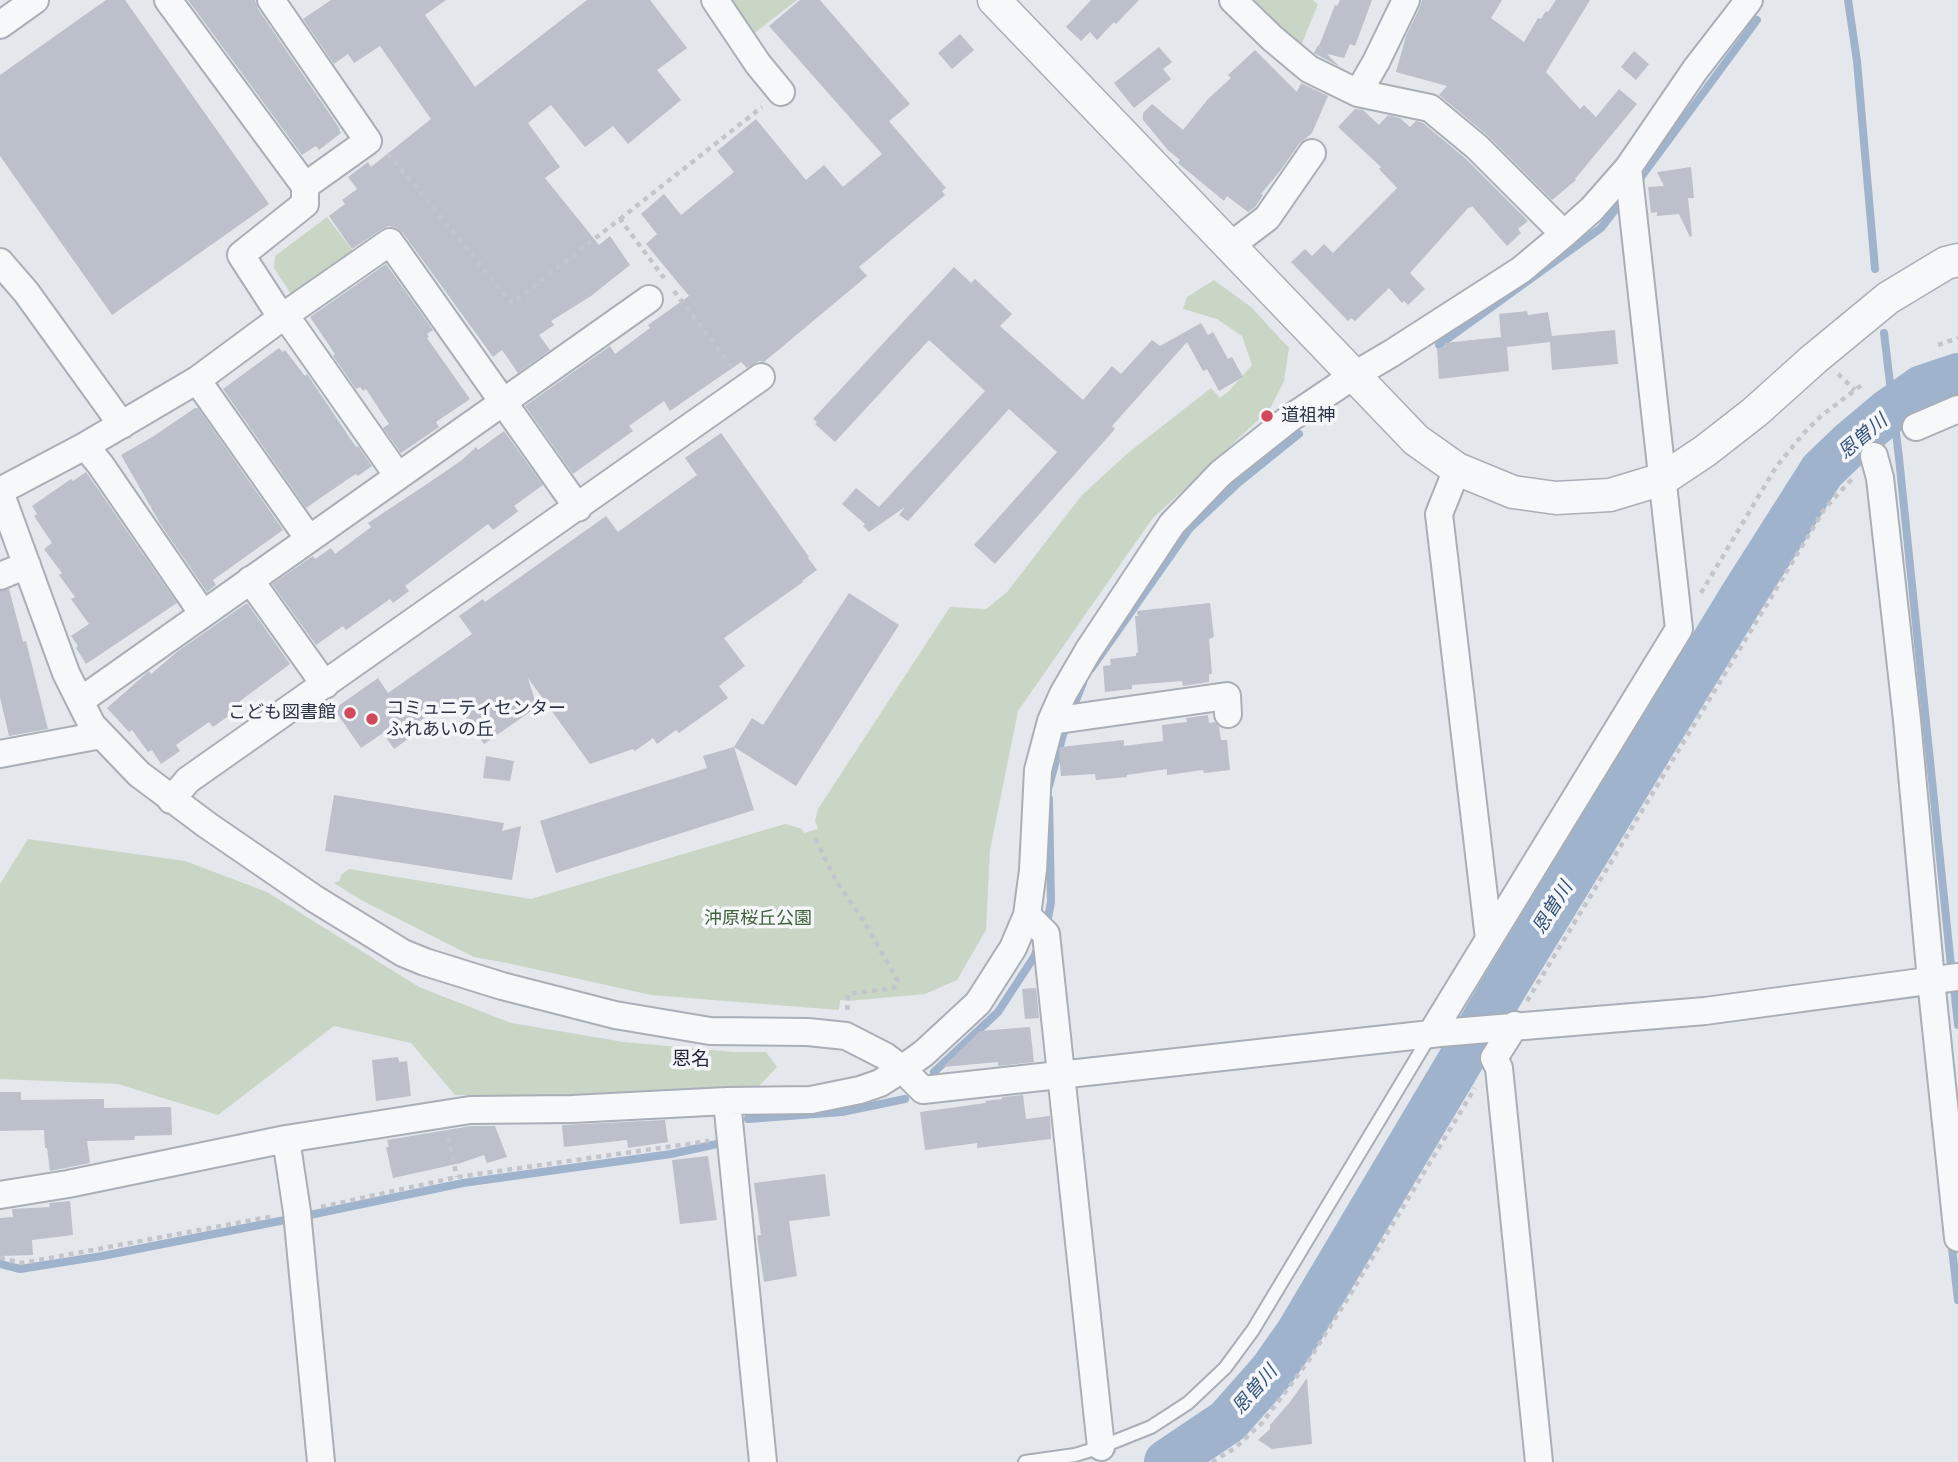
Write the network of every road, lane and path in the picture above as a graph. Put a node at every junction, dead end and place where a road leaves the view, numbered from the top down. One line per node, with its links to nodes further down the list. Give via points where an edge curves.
1 (35, 0): 9 (street)
2 (168, 0): 15 (street)
3 (271, 0): 12 (street, via 368,141)
4 (715, 0): 10 (street)
5 (994, 0): 18 (street)
6 (1233, 0): 11 (street, via 1309,69)
7 (1406, 0): 11 (street)
8 (1749, 0): 14 (street, via 1695,70)
9 (0, 25)
10 (781, 92): 16 (path)
11 (1358, 93): 17 (street, via 1430,108 1477,147)
12 (364, 145): 15 (street); 16 (path, via 378,162 390,156 512,303)
13 (1312, 153): 18 (street, via 1267,218)
14 (1629, 185): 17 (street); 39 (street)
15 (306, 186): 22 (street, via 305,204 241,255 278,312)
16 (620, 219): 28 (path)
17 (1564, 234): 26 (street, via 1521,270)
18 (1230, 246): 26 (street)
19 (1958, 260): 39 (street, via 1888,298 1745,420)
20 (0, 262): 33 (street)
21 (649, 299): 31 (street)
22 (285, 315): 27 (street); 31 (street, via 390,242); 38 (street)
23 (1958, 338): 24 (path)
24 (1938, 345)
25 (1830, 367): 30 (path)
26 (1353, 376): 37 (street, via 1416,440); 51 (street, via 1221,473 1172,524 1088,651)
27 (197, 380): 33 (street); 42 (street)
28 (754, 382): 41 (street)
29 (1863, 384): 30 (path)
30 (1855, 390): 47 (path, via 1802,434 1776,467)
31 (502, 401): 38 (street); 41 (street)
32 (1958, 410): 34 (street)
33 (122, 425): 35 (street)
34 (1916, 427)
35 (85, 446): 40 (street); 46 (street)
36 (1874, 456): 58 (street); 59 (path, via 1825,508)
37 (1457, 469): 39 (street, via 1513,492 1556,498 1610,495); 57 (street, via 1439,514)
38 (398, 476): 42 (street)
39 (1663, 479): 47 (street)
40 (0, 492): 43 (street)
41 (578, 508): 48 (street)
42 (309, 539): 45 (street)
43 (27, 565): 44 (street); 50 (street)
44 (0, 576)
45 (250, 580): 46 (street); 48 (street)
46 (203, 614): 50 (street)
47 (1679, 629): 57 (street)
48 (325, 685): 54 (street, via 188,780)
49 (1227, 696): 51 (street)
50 (80, 701): 52 (street)
51 (1051, 721): 56 (street, via 1038,769)
52 (101, 735): 53 (street); 54 (street)
53 (1, 750)
54 (171, 800): 61 (street, via 315,899 425,962 615,1015 710,1031)
55 (815, 839): 61 (path, via 898,981 894,988 848,994)
56 (1027, 915): 63 (street, via 1013,948 978,1003); 64 (street, via 1046,934)
57 (1489, 939): 60 (street)
58 (1943, 979): 59 (street, via 1705,1011); 72 (street)
59 (1509, 1027): 60 (street); 62 (street)
60 (1435, 1033): 64 (street); 74 (lane, via 1253,1330 1225,1368 1188,1403 1151,1427)
61 (846, 1036): 63 (street)
62 (1494, 1058): 78 (path, via 1307,1363 1262,1423); 79 (street, via 1499,1068)
63 (902, 1069): 64 (street, via 923,1090); 65 (street, via 880,1083 842,1095)
64 (1060, 1075): 74 (street)
65 (727, 1101): 66 (street); 67 (street)
66 (443, 1114): 68 (street); 69 (path)
67 (731, 1138): 69 (path); 76 (street)
68 (286, 1139): 70 (street); 71 (street)
69 (457, 1177): 71 (path)
70 (0, 1195)
71 (297, 1212): 73 (path, via 23,1263); 75 (street)
72 (1958, 1238)
73 (0, 1258)
74 (1101, 1447): 77 (lane)
75 (321, 1462)
76 (763, 1462)
77 (1025, 1462)
78 (1212, 1462)
79 (1538, 1462)

